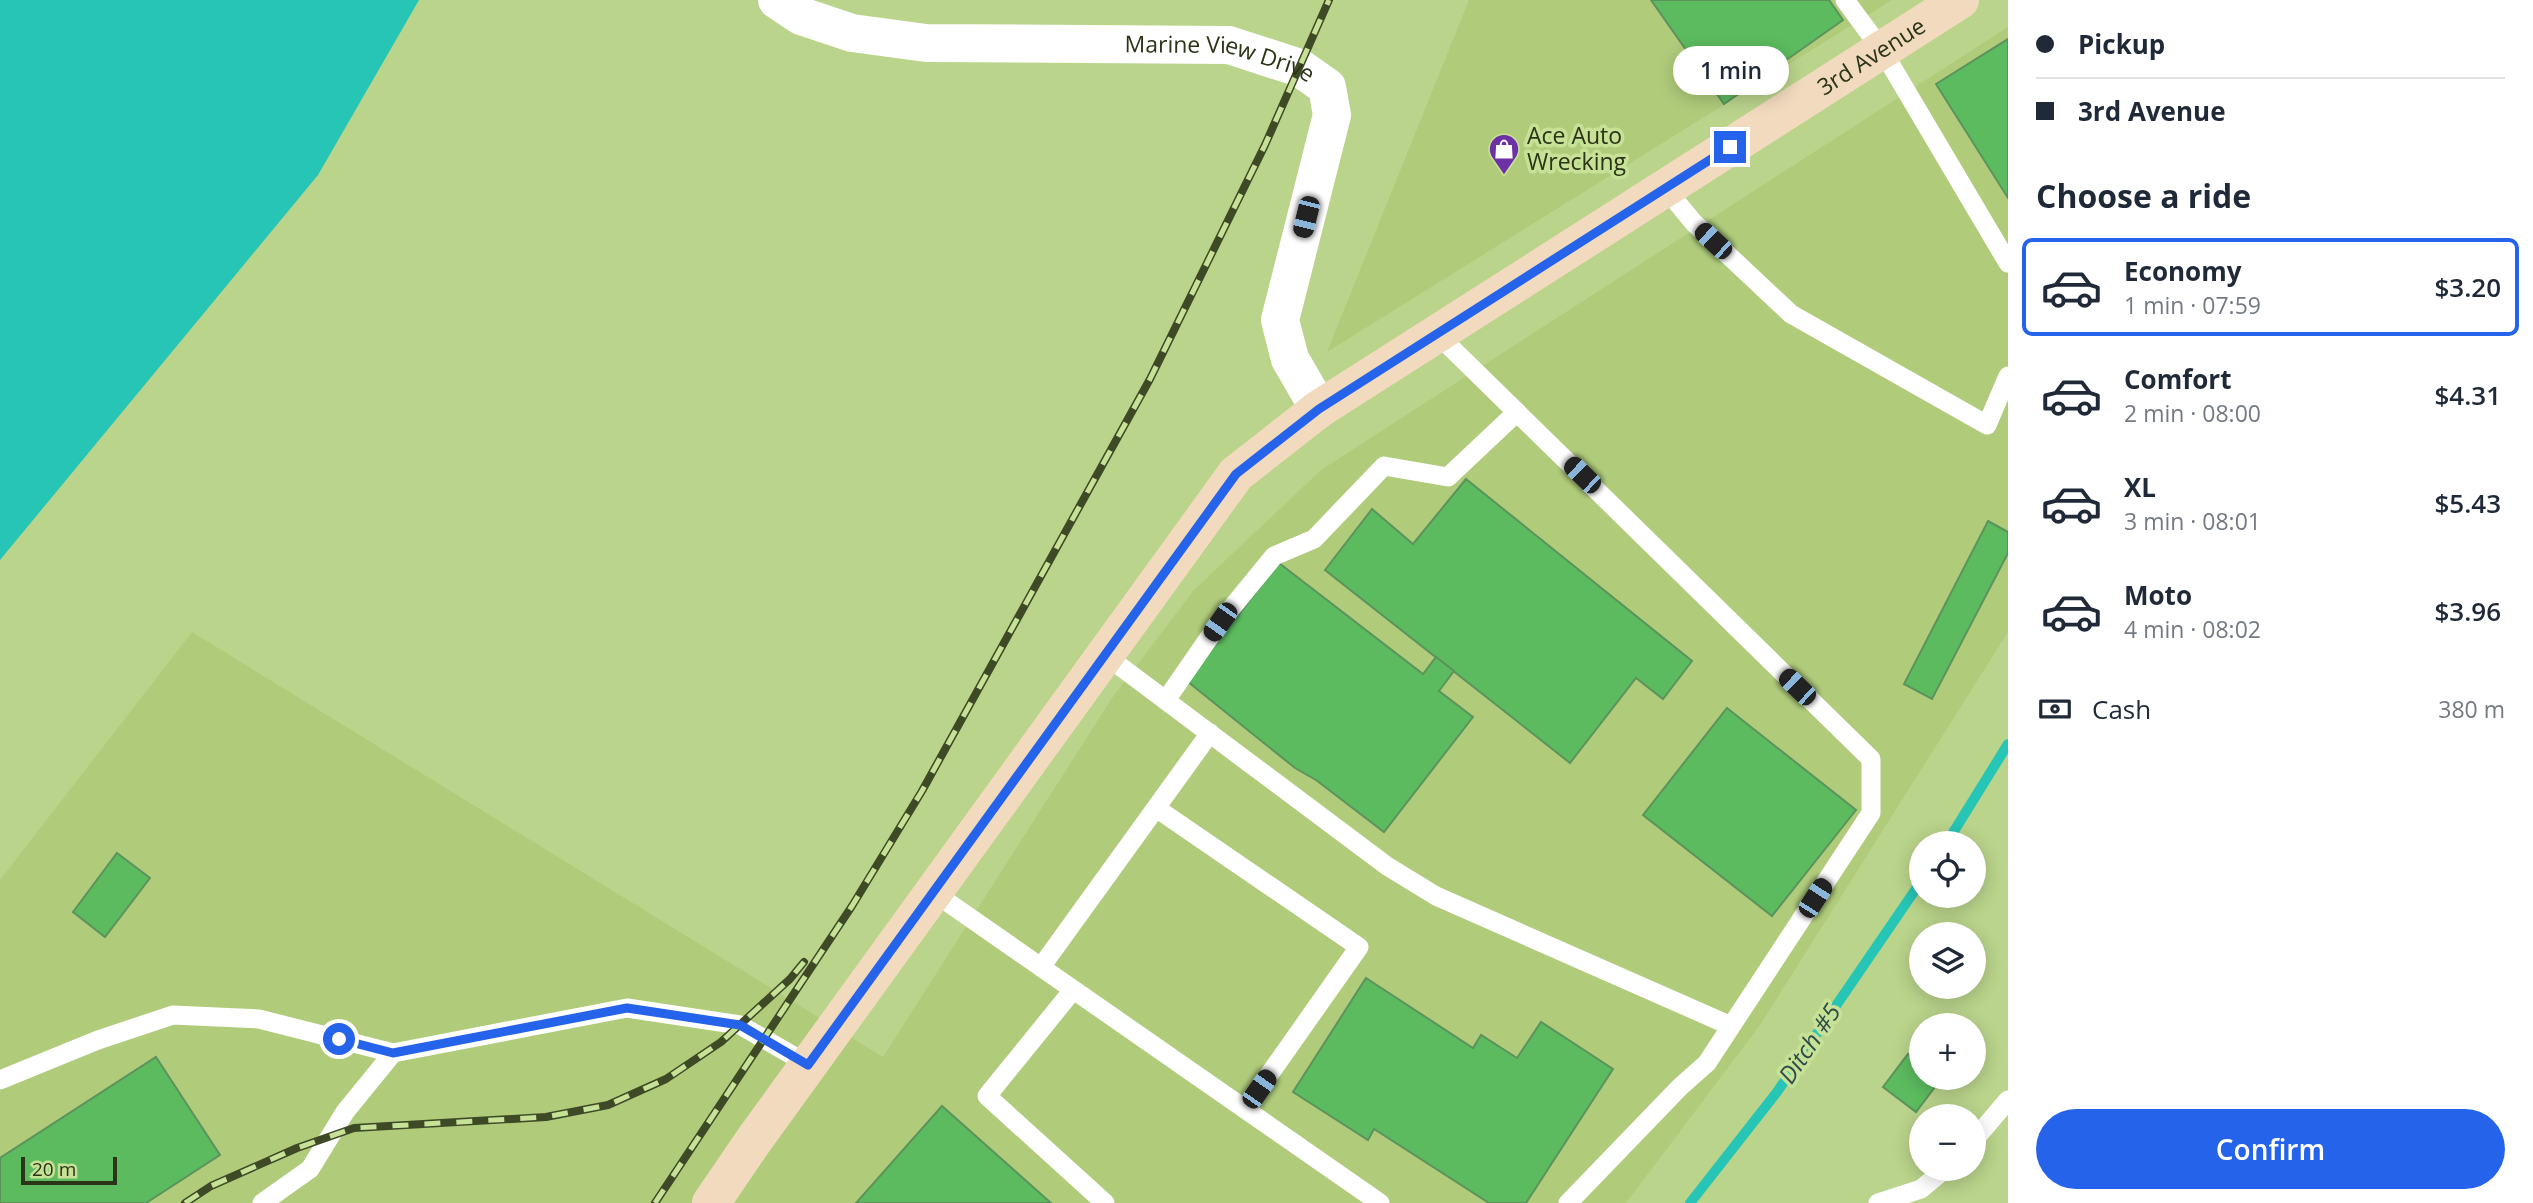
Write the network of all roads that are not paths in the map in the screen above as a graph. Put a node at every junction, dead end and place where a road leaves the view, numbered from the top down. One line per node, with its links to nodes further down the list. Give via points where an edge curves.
1 (777, 0): 9 (street, Marine View Drive, via 801,16 852,33 926,43 1229,45 1300,68 1327,87 1332,115 1280,320 1290,359)
2 (1844, 0): 4 (lane)
3 (1960, 0): 4 (main road, 3rd Avenue)
4 (1882, 50): 5 (main road, 3rd Avenue); 6 (lane)
5 (1665, 188): 7 (main road, 3rd Avenue); 8 (lane, via 1694,223 1791,314 1987,425)
6 (2008, 263)
7 (1437, 334): 9 (main road, 3rd Avenue); 10 (lane)
8 (2008, 376)
9 (1319, 409): 11 (main road, 3rd Avenue, via 1236,474)
10 (1517, 412): 12 (lane, via 1448,477 1384,466 1314,539 1274,556 1220,622); 18 (lane, via 1871,759 1871,813)
11 (1105, 655): 12 (lane); 15 (main road, 3rd Avenue)
12 (1166, 700): 13 (lane)
13 (1210, 733): 14 (lane); 18 (lane, via 1387,866 1436,896)
14 (1156, 808): 16 (lane); 23 (lane, via 1359,947)
15 (933, 892): 16 (lane); 20 (main road, 3rd Avenue)
16 (1041, 967): 17 (lane)
17 (1073, 990): 23 (lane); 28 (lane, via 987,1096)
18 (1731, 1026): 30 (lane, via 1707,1063)
19 (393, 1053): 20 (lane, via 627,1008 740,1025); 21 (lane, via 259,1019 173,1015); 26 (lane, via 345,1112 310,1168)
20 (808, 1065): 27 (main road, 3rd Avenue)
21 (0, 1080)
22 (2008, 1100): 24 (lane)
23 (1245, 1109): 29 (lane)
24 (1986, 1126)
25 (1931, 1181): 31 (lane, via 1921,1189)
26 (262, 1203)
27 (711, 1203)
28 (1105, 1203)
29 (1380, 1203)
30 (1568, 1203)
31 (1878, 1203)

